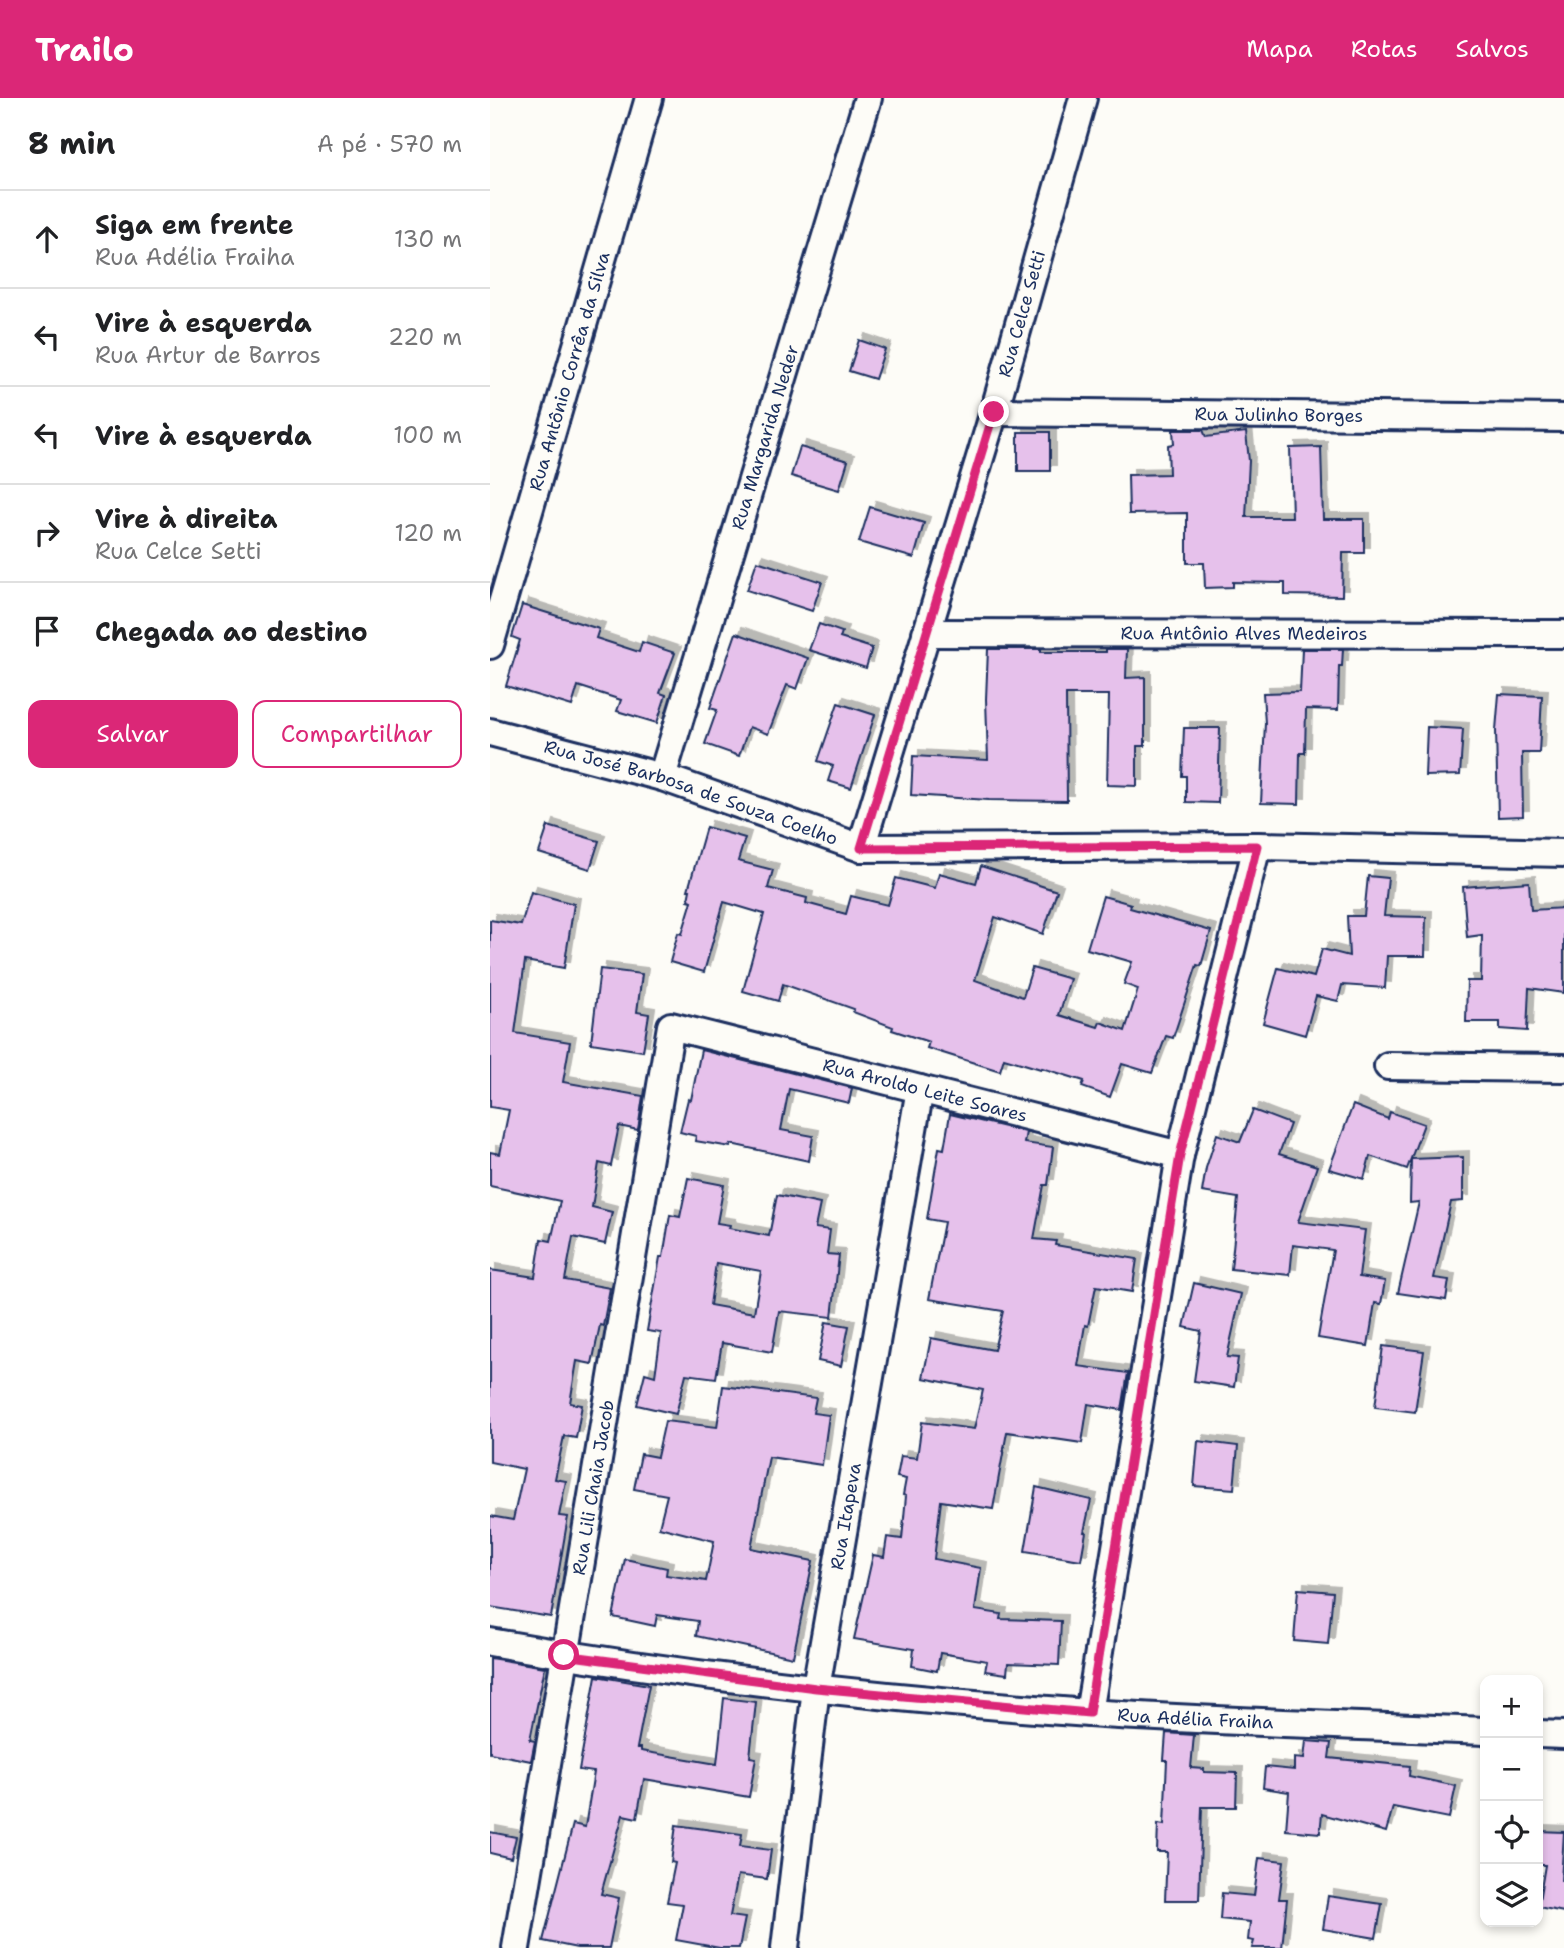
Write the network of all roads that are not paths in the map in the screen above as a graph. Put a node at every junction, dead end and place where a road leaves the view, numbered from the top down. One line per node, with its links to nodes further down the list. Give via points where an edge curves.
1 (649, 98): 8 (street, Rua Antônio Corrêa da Silva)
2 (869, 98): 10 (street, Rua Margarida Neder)
3 (1083, 98): 4 (street, Rua Celce Setti)
4 (994, 412): 5 (street, Rua Julinho Borges); 6 (street, Rua Celce Setti)
5 (1564, 418)
6 (926, 632): 7 (street, Rua Antônio Alves Medeiros); 12 (street, Rua Celce Setti)
7 (1564, 635)
8 (490, 645)
9 (490, 732): 10 (street, Rua José Barbosa de Souza Coelho)
10 (662, 777): 12 (street, Rua José Barbosa de Souza Coelho)
11 (1257, 846): 12 (street, Rua José Barbosa de Souza Coelho); 13 (street, Rua José Barbosa de Souza Coelho); 18 (street)
12 (861, 848)
13 (1564, 853)
14 (671, 1026): 17 (street, Rua Aroldo Leite Soares); 20 (street, Rua Lili Chaia Jacob)
15 (1388, 1066): 16 (street)
16 (1564, 1068)
17 (920, 1089): 18 (street, Rua Aroldo Leite Soares); 21 (street, Rua Itapeva)
18 (1180, 1155): 22 (street)
19 (490, 1642): 20 (street, Rua Adélia Fraiha)
20 (564, 1655): 21 (street, Rua Adélia Fraiha); 26 (street, Rua Lili Chaia Jacob)
21 (816, 1688): 22 (street, Rua Adélia Fraiha); 27 (street, Rua Itapeva)
22 (1089, 1713): 23 (street, Rua Adélia Fraiha)
23 (1480, 1731)
24 (1543, 1734): 25 (street)
25 (1564, 1735)
26 (516, 1948)
27 (785, 1948)

